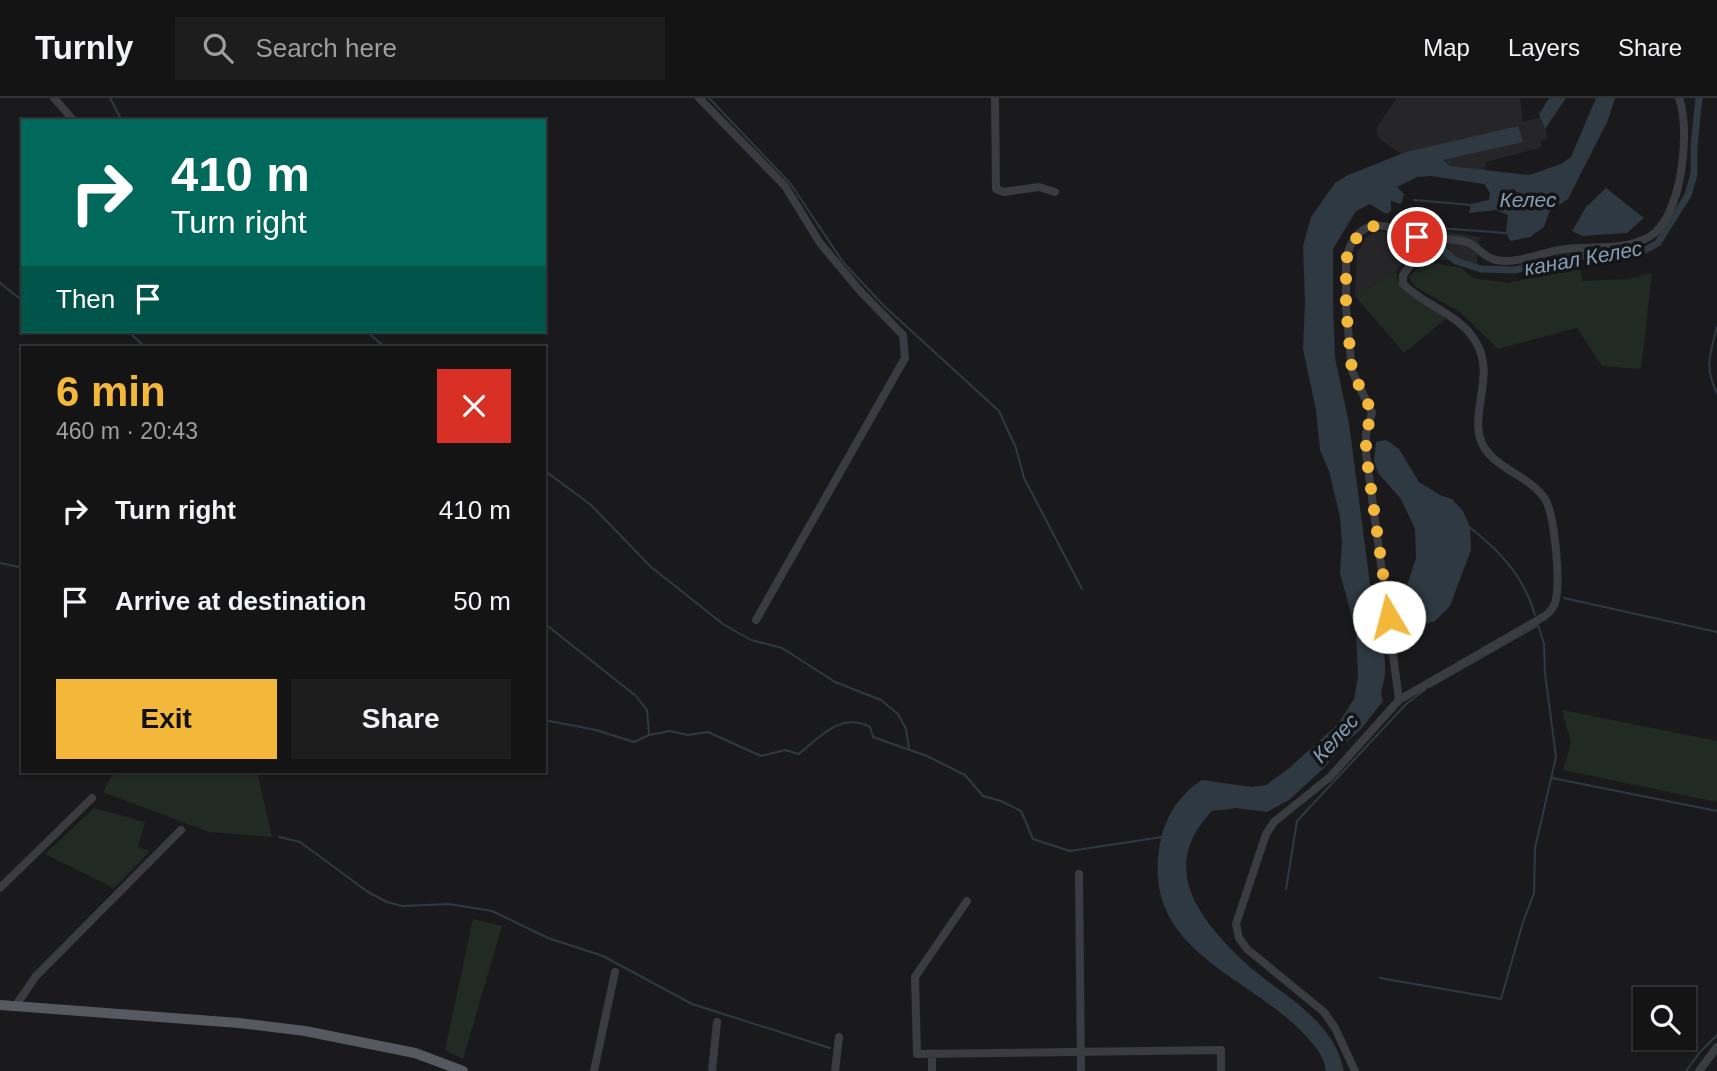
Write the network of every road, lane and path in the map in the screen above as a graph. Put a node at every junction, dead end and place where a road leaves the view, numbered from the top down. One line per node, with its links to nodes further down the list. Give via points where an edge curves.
1 (54, 98): 7 (street)
2 (699, 98): 10 (street, via 785,186 820,243 903,335 905,358)
3 (995, 98): 8 (street, via 996,189 1039,187)
4 (1679, 98): 6 (street)
5 (1685, 98): 6 (street)
6 (1684, 111): 9 (street, via 1679,188 1649,237 1629,244 1507,261 1491,259 1468,243)
7 (72, 119)
8 (1055, 192)
9 (1417, 237): 11 (street, via 1395,228 1371,226 1353,241 1346,260 1352,371 1372,412 1366,453); 11 (street, via 1403,284 1461,324 1478,344 1484,369 1483,446 1545,498 1557,577 1555,602 1545,617)
10 (756, 620)
11 (1398, 700): 32 (street, via 1330,777 1274,822 1236,924 1247,949 1324,1012)
12 (92, 798): 15 (street)
13 (181, 830): 19 (street, via 36,976)
14 (1079, 874): 23 (street)
15 (0, 888)
16 (967, 901): 24 (street, via 915,977 917,1054)
17 (615, 972): 26 (street)
18 (0, 1005): 19 (main road)
19 (16, 1005): 25 (main road, via 305,1031 415,1053)
20 (717, 1022): 27 (street)
21 (839, 1037): 28 (street)
22 (1717, 1047): 33 (street)
23 (1080, 1052): 24 (street); 30 (street); 31 (street, via 1221,1050)
24 (932, 1054): 29 (street)
25 (463, 1071)
26 (594, 1071)
27 (712, 1071)
28 (835, 1071)
29 (932, 1071)
30 (1081, 1071)
31 (1221, 1071)
32 (1355, 1071)
33 (1699, 1071)

